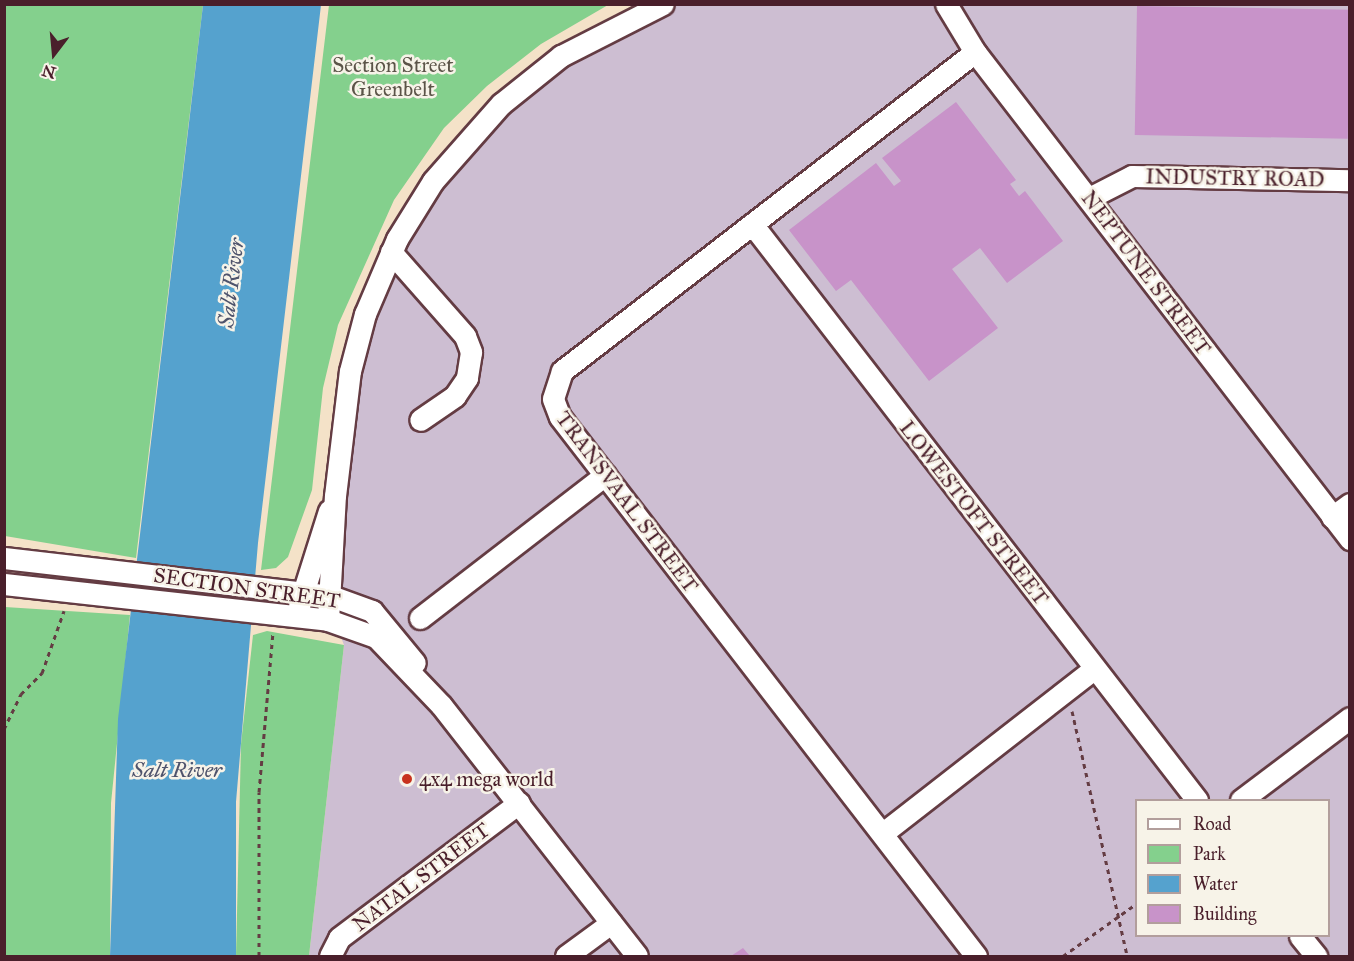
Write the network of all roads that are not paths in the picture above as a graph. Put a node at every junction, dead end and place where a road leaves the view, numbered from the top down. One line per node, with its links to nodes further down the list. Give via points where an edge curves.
1 (663, 4): 7 (street, via 561,56 501,104 433,181)
2 (945, 4): 3 (street, NEPTUNE STREET)
3 (975, 51): 5 (street, NEPTUNE STREET); 6 (street, TRANSVAAL STREET)
4 (1350, 180): 5 (street, INDUSTRY ROAD, via 1132,176)
5 (1089, 198): 12 (street, NEPTUNE STREET)
6 (752, 224): 9 (street, TRANSVAAL STREET, via 557,379 555,408); 21 (street, LOWESTOFT STREET)
7 (391, 252): 8 (street, via 465,336 471,352 467,378 455,396); 10 (street, via 350,371)
8 (420, 420)
9 (605, 475): 19 (street); 27 (street, TRANSVAAL STREET)
10 (335, 496): 16 (street); 17 (street)
11 (1350, 504): 12 (street)
12 (1332, 517): 13 (street, NEPTUNE STREET)
13 (1350, 539)
14 (4, 558): 16 (street, SECTION STREET)
15 (4, 584): 18 (street, SECTION STREET)
16 (301, 592): 17 (street, SECTION STREET); 18 (street)
17 (331, 596): 20 (street); 22 (street, SECTION STREET, via 372,611 386,622)
18 (298, 617): 20 (street, SECTION STREET)
19 (420, 618)
20 (328, 620): 22 (street, SECTION STREET, via 375,637)
21 (1094, 669): 24 (street, LOWESTOFT STREET); 27 (street)
22 (441, 705): 26 (street, SECTION STREET)
23 (1350, 718): 25 (street)
24 (1195, 799)
25 (1244, 799)
26 (519, 803): 28 (street, SECTION STREET); 30 (street, NATAL STREET, via 339,938)
27 (883, 833): 33 (street, TRANSVAAL STREET)
28 (611, 923): 31 (street); 32 (street, SECTION STREET)
29 (1301, 937): 34 (street)
30 (330, 957)
31 (567, 957)
32 (637, 957)
33 (976, 957)
34 (1316, 957)

